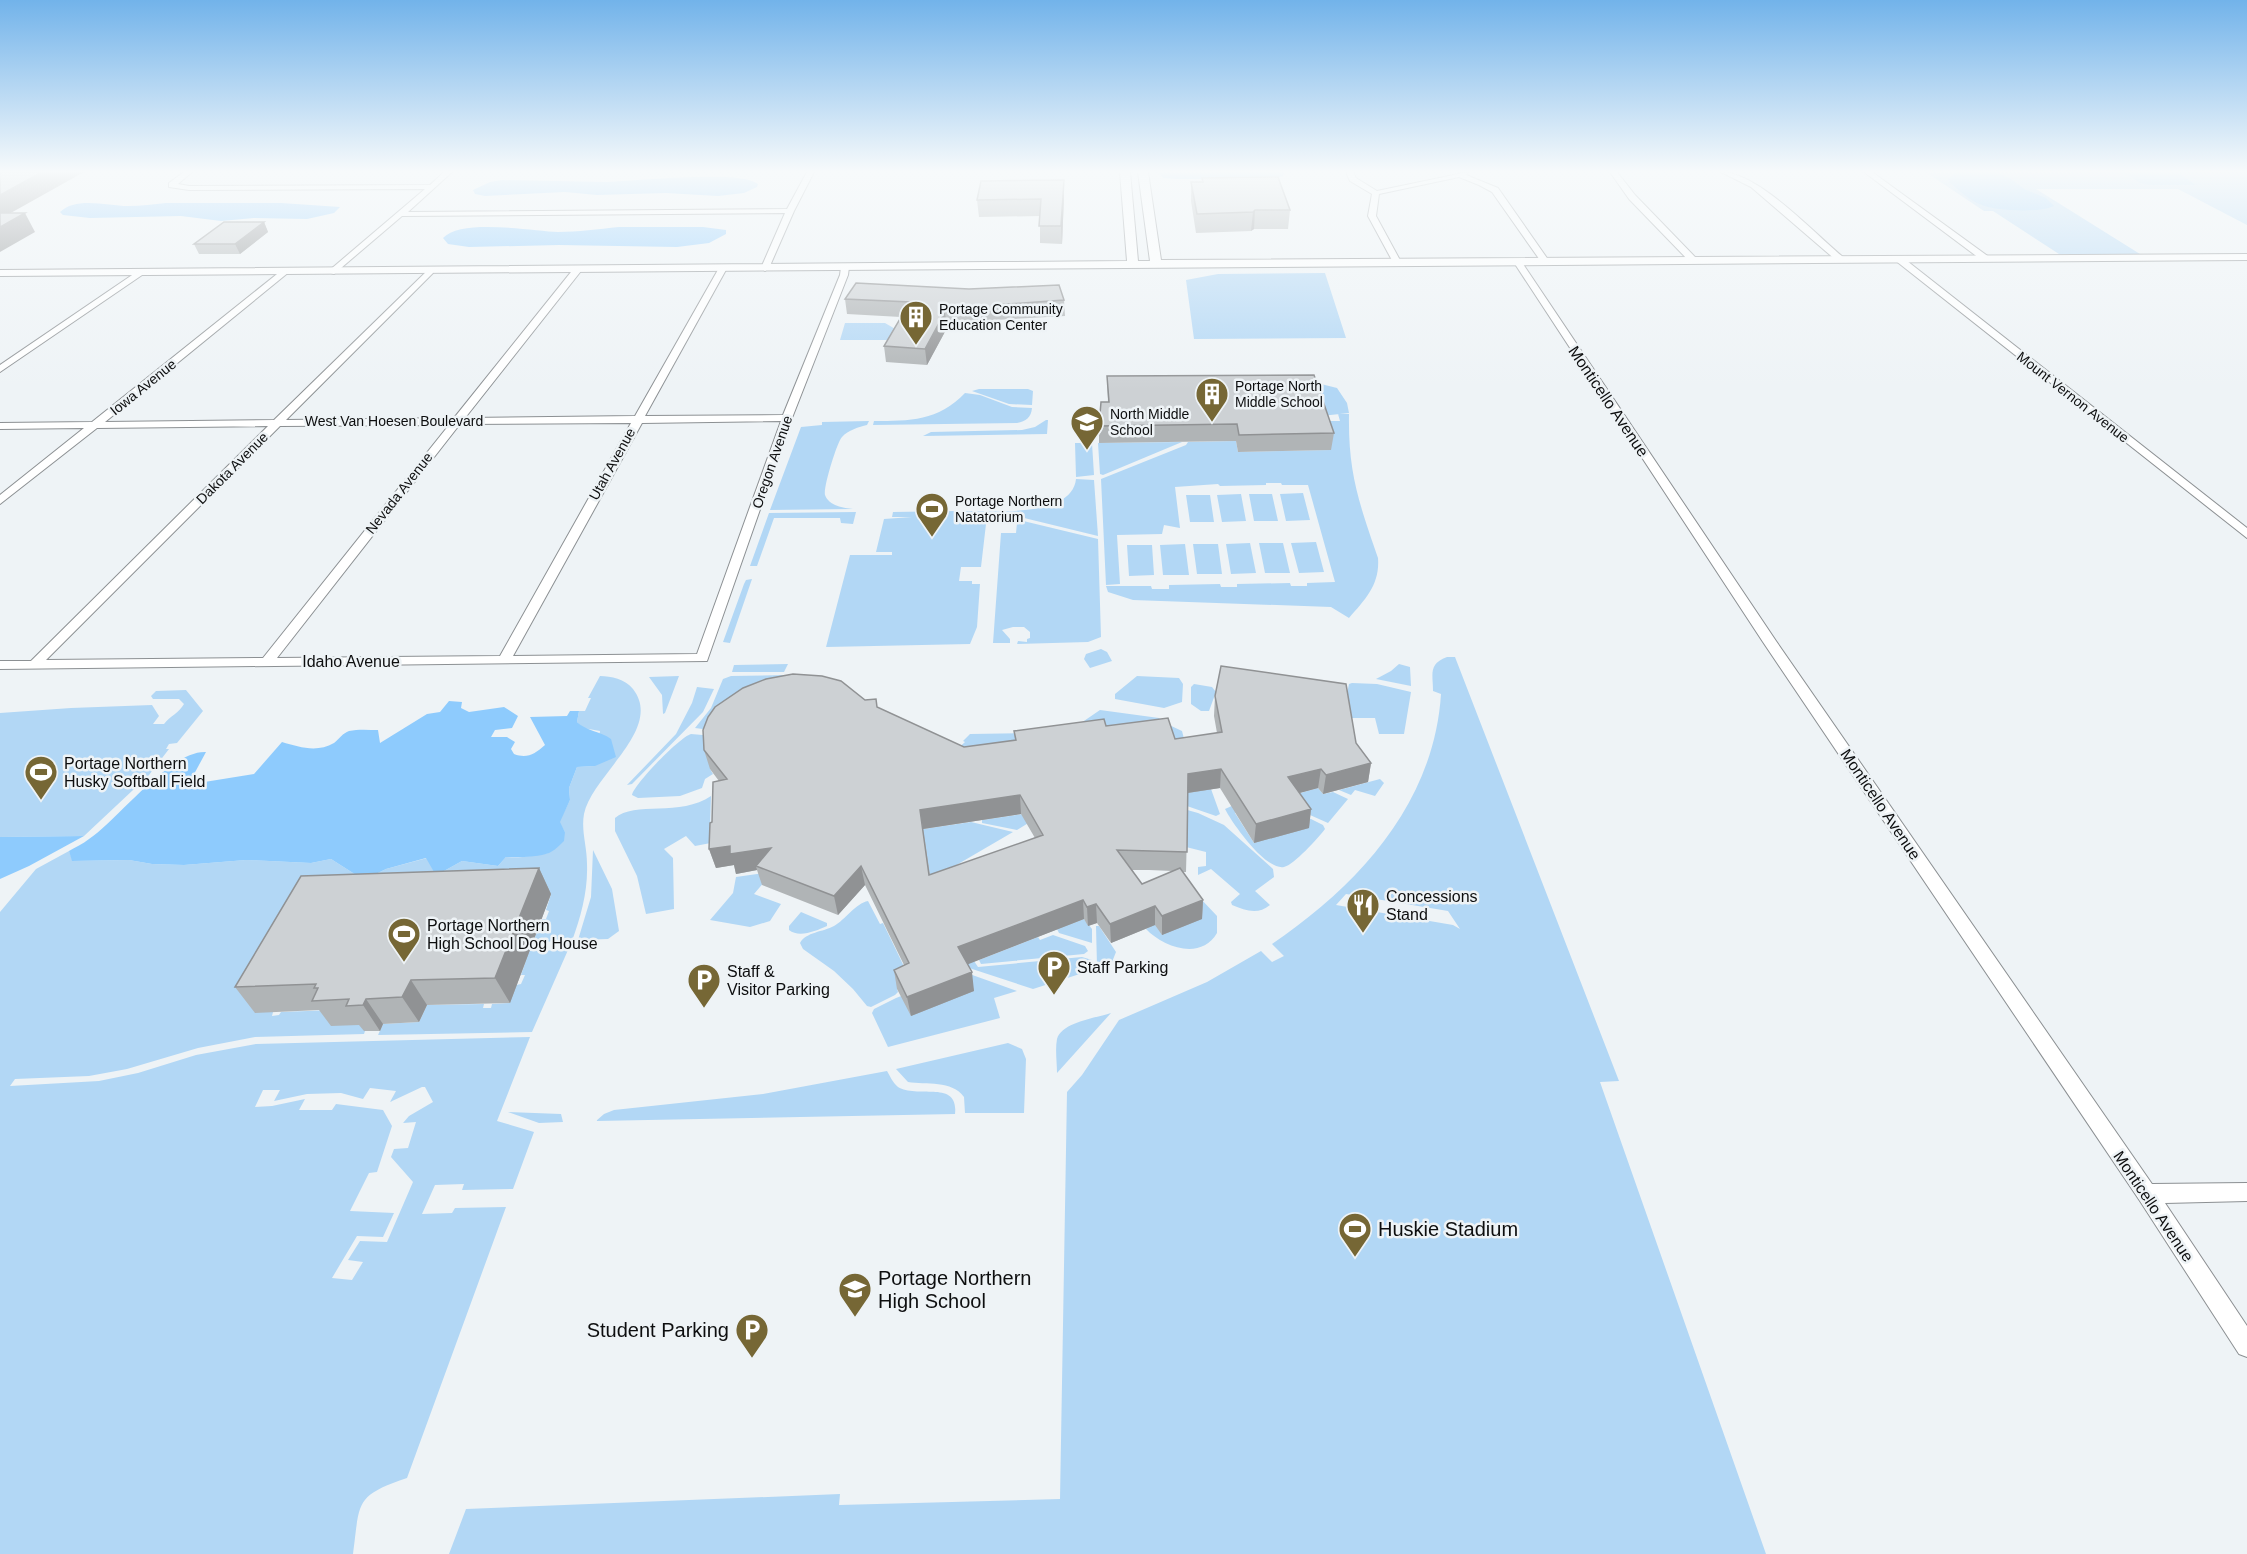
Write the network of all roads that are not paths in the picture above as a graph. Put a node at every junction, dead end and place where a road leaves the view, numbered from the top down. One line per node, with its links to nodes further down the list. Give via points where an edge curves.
1 (365, 245): 24 (street)
2 (775, 245): 22 (street)
3 (1131, 245): 18 (street)
4 (1153, 245): 19 (street)
5 (1388, 245): 17 (street)
6 (1533, 245): 16 (street)
7 (1678, 245): 14 (street)
8 (1823, 245): 11 (street)
9 (1966, 245): 13 (street)
10 (2247, 257): 13 (street)
11 (1840, 259): 12 (street); 14 (street)
12 (1899, 259): 13 (street); 37 (street, Mount Vernon Avenue)
13 (1986, 259)
14 (1693, 260): 16 (street)
15 (1516, 261): 16 (street); 17 (street); 44 (street, Monticello Avenue, via 1770,642)
16 (1545, 261)
17 (1397, 262): 19 (street)
18 (1132, 264): 19 (street); 20 (street)
19 (1156, 264)
20 (845, 267): 22 (street); 31 (street, Oregon Avenue)
21 (723, 268): 22 (street); 23 (street); 30 (street, Utah Avenue)
22 (765, 268)
23 (578, 269): 25 (street); 32 (street, Nevada Avenue)
24 (334, 271): 25 (street); 26 (street)
25 (430, 271): 33 (street, Dakota Avenue)
26 (285, 272): 28 (street); 34 (street, Iowa Avenue)
27 (0, 273): 28 (street)
28 (141, 273): 29 (street)
29 (0, 369)
30 (638, 418): 31 (street, West Van Hoesen Boulevard); 32 (street, West Van Hoesen Boulevard); 39 (street, Utah Avenue)
31 (788, 418): 38 (street, Oregon Avenue)
32 (456, 421): 33 (street, West Van Hoesen Boulevard); 40 (street, Nevada Avenue)
33 (279, 422): 34 (street, West Van Hoesen Boulevard); 42 (street, Dakota Avenue)
34 (96, 425): 35 (street, West Van Hoesen Boulevard); 36 (street, Iowa Avenue)
35 (0, 426)
36 (0, 501)
37 (2247, 534)
38 (702, 658): 39 (street, Idaho Avenue)
39 (504, 660): 40 (street, Idaho Avenue)
40 (267, 662): 42 (street, Idaho Avenue)
41 (0, 665): 42 (street, Idaho Avenue)
42 (34, 665)
43 (2247, 1192): 44 (street)
44 (2147, 1194): 45 (street, Monticello Avenue)
45 (2247, 1346)

